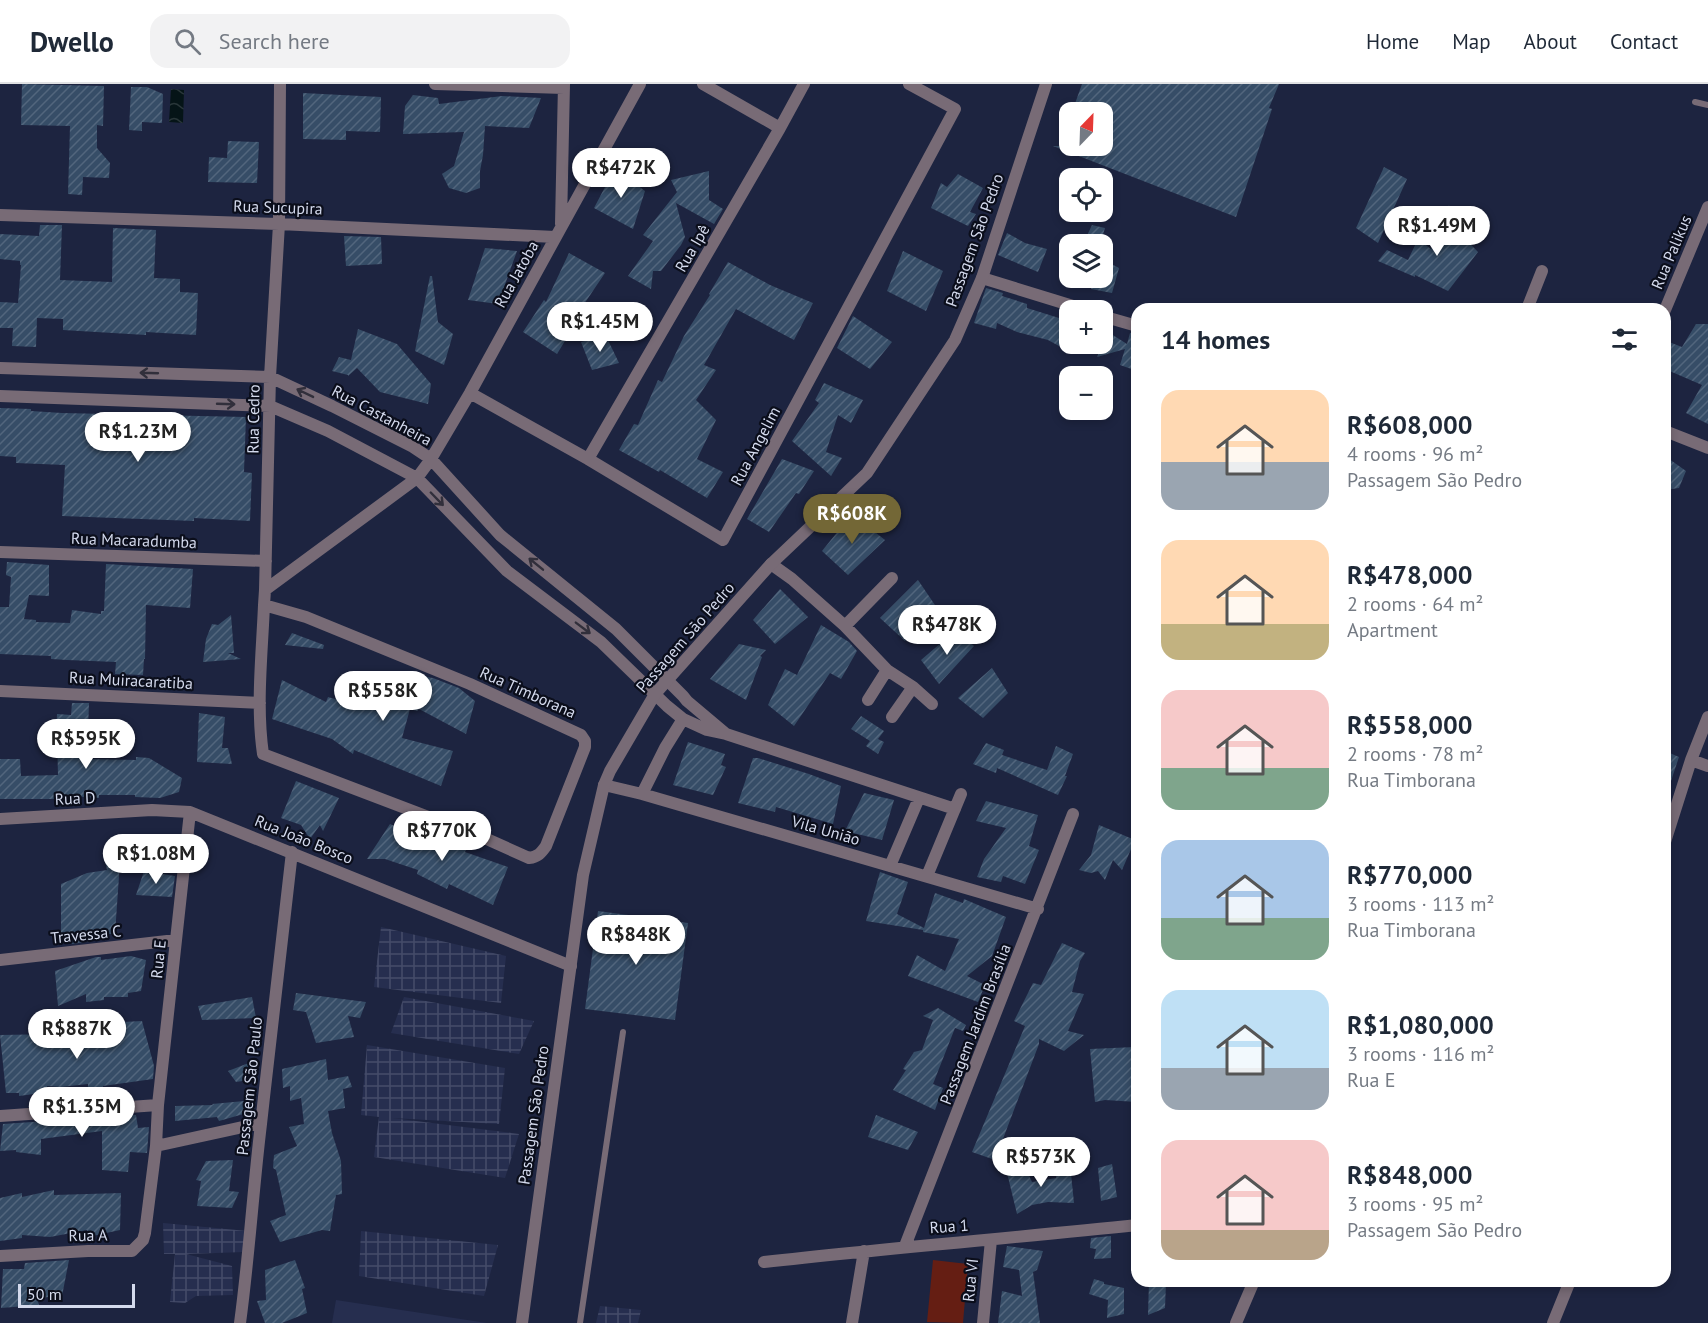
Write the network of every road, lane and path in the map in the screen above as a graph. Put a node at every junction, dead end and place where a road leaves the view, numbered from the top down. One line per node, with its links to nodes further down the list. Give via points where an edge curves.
1 (280, 84): 14 (street, Rua Cedro)
2 (435, 84): 8 (street)
3 (640, 84): 15 (street, Rua Jatoba)
4 (703, 84): 11 (street)
5 (804, 84): 11 (street, Rua Ipê)
6 (909, 84): 32 (street, Rua Angelim, via 955,109 723,540)
7 (1046, 84): 18 (street, Passagem São Pedro, via 1016,191)
8 (564, 86): 15 (street)
9 (1695, 102): 10 (lane)
10 (1708, 105)
11 (780, 128): 32 (street, Rua Ipê)
12 (1708, 207): 21 (street, Rua Palikus)
13 (0, 214): 14 (street, Rua Sucupira)
14 (279, 224): 16 (street, Rua Sucupira); 25 (street, Rua Cedro)
15 (561, 225): 16 (street, Rua Jatoba)
16 (555, 237): 26 (street, Rua Jatoba)
17 (1542, 271): 20 (street)
18 (982, 278): 19 (street); 36 (street, Passagem São Pedro, via 955,340 867,473)
19 (1059, 302)
20 (1529, 303)
21 (1668, 303)
22 (1113, 319): 23 (street)
23 (1131, 325)
24 (0, 368): 25 (street, Rua Castanheira, one-way to 24)
25 (270, 377): 28 (street, Rua Cedro); 31 (street, Rua Castanheira, one-way to 25)
26 (470, 393): 31 (street, Rua Jatoba); 32 (street, Rua Angelim)
27 (0, 396): 28 (street, one-way to 28)
28 (270, 406): 33 (street, via 328,431); 35 (street, Rua Cedro)
29 (1671, 433): 30 (street)
30 (1708, 448)
31 (430, 459): 33 (street, Rua Jatoba); 41 (street, Rua Castanheira, one-way to 31, via 500,535)
32 (588, 459)
33 (417, 478): 38 (street, Rua Jatoba); 42 (street, one-way to 42, via 507,571)
34 (0, 552): 35 (street, Rua Macaradumba)
35 (266, 561): 38 (street, Rua Cedro)
36 (771, 564): 40 (street); 44 (street, Passagem São Pedro)
37 (892, 578): 40 (street)
38 (265, 590): 39 (street, Rua Cedro)
39 (264, 605): 49 (street, Rua Cedro); 55 (street, Rua Timborana, via 306,617 470,684 581,735 585,747 546,846 541,854 529,858)
40 (845, 626): 43 (street)
41 (616, 629): 42 (street); 44 (street, Rua Castanheira)
42 (601, 642): 47 (street)
43 (886, 670): 45 (street); 48 (street)
44 (667, 680): 47 (street, Passagem São Pedro); 54 (street, Rua Castanheira)
45 (913, 687): 50 (street); 51 (street)
46 (0, 691): 49 (street, Rua Muiracaratiba)
47 (655, 694): 53 (street); 58 (street, Passagem São Pedro)
48 (868, 700)
49 (260, 703): 55 (street, Rua Cedro)
50 (932, 704)
51 (892, 717)
52 (1708, 717): 56 (street)
53 (683, 718): 54 (street); 59 (street)
54 (726, 734): 61 (street)
55 (263, 754)
56 (1691, 760): 57 (street); 66 (street)
57 (1708, 766)
58 (604, 785): 59 (street, Vila União); 73 (street, Passagem São Pedro, via 583,875)
59 (642, 794): 68 (street, Vila União)
60 (961, 794): 62 (street)
61 (919, 798): 62 (street); 68 (street)
62 (955, 809): 69 (street)
63 (190, 812): 65 (street, Rua D, via 152,810); 67 (street, Rua João Bosco); 71 (street, Rua E)
64 (1073, 814): 70 (street, Passagem Jardim Brasília)
65 (0, 819)
66 (1671, 823)
67 (292, 852): 73 (street, Rua João Bosco); 77 (street, Passagem São Paulo)
68 (890, 866): 69 (street, Vila União)
69 (927, 876): 70 (street, Vila União)
70 (1038, 909): 82 (street, Passagem Jardim Brasília)
71 (176, 940): 72 (street, Travessa C); 75 (street, Rua E)
72 (0, 960)
73 (571, 966): 89 (street, Passagem São Pedro)
74 (623, 1032): 90 (lane)
75 (158, 1105): 76 (street); 78 (street, Rua E)
76 (0, 1116)
77 (261, 1123): 78 (street); 88 (street, Passagem São Paulo)
78 (156, 1146): 79 (street, Rua E)
79 (147, 1212): 84 (street, Rua A, via 143,1240 132,1251)
80 (1131, 1226): 81 (street, Rua 1)
81 (991, 1240): 82 (street, Rua 1); 92 (street, Rua VI)
82 (905, 1246): 83 (street, Rua 1)
83 (864, 1251): 85 (street, Rua 1); 91 (street)
84 (0, 1256)
85 (764, 1262)
86 (1251, 1287): 93 (street)
87 (1567, 1287): 94 (street)
88 (240, 1323)
89 (522, 1323)
90 (580, 1323)
91 (852, 1323)
92 (982, 1323)
93 (1236, 1323)
94 (1552, 1323)

